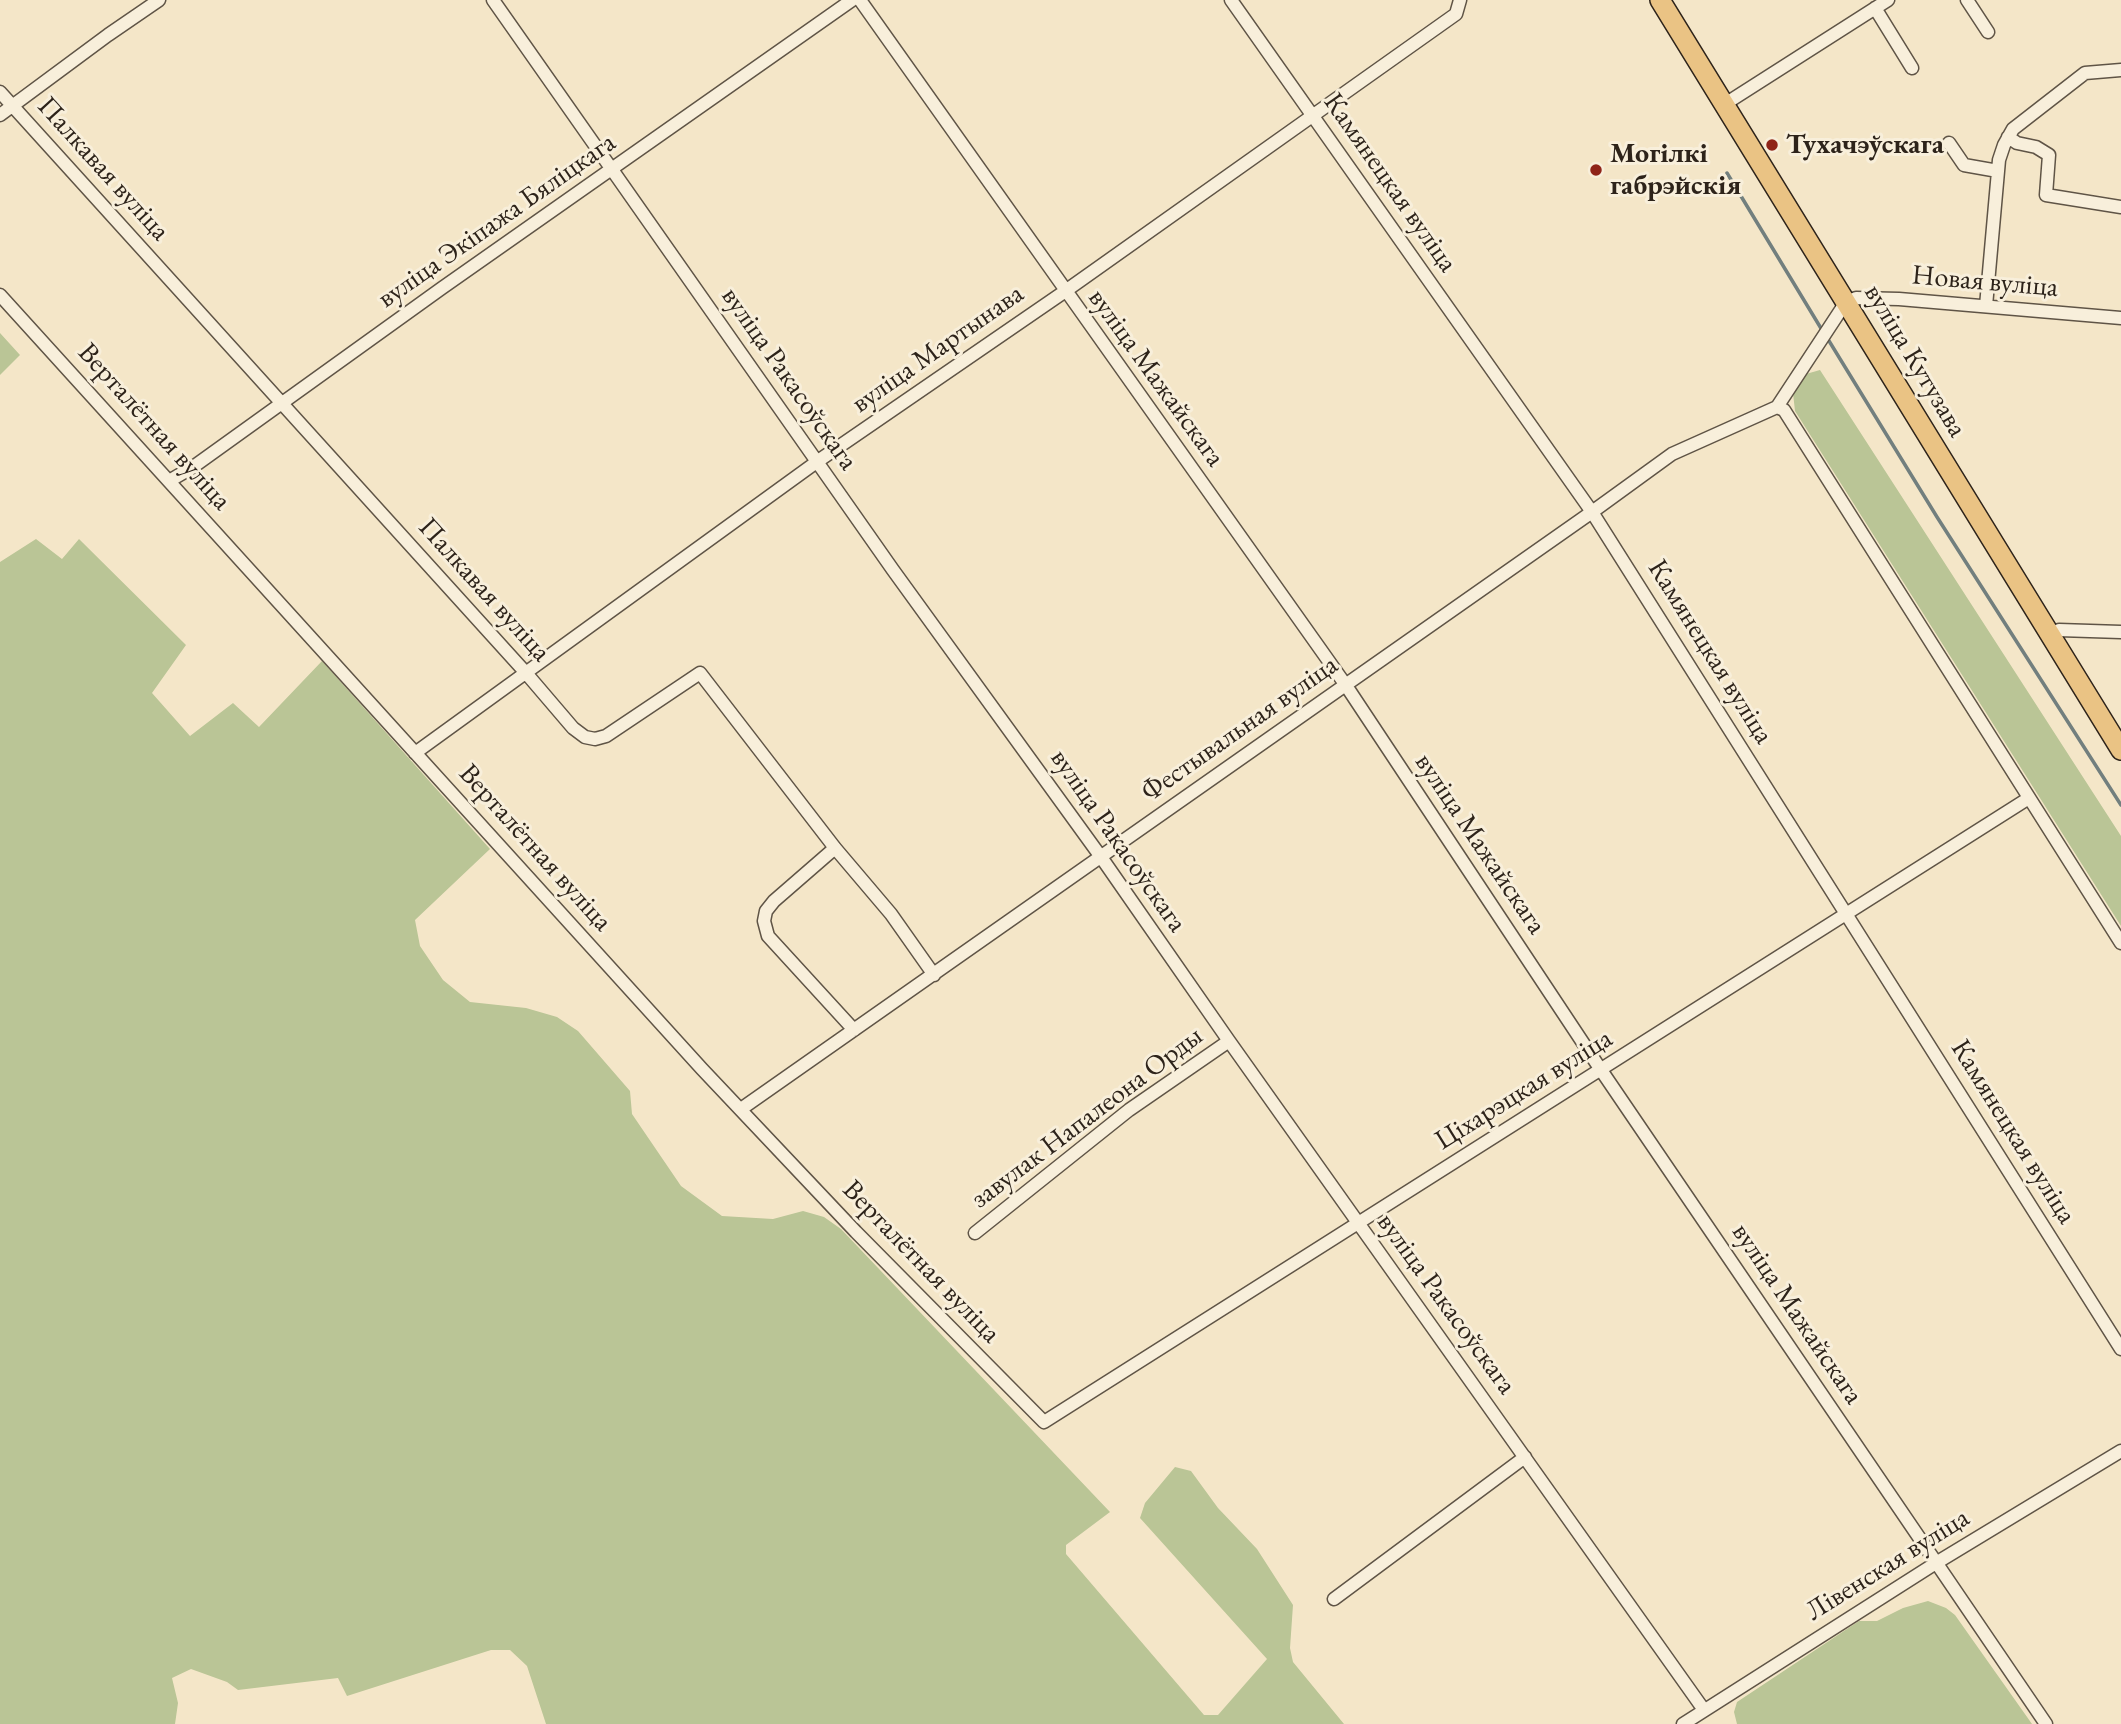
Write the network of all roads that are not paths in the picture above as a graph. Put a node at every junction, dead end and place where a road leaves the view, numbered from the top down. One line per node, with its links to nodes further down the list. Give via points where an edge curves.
1 (159, 0): 16 (street)
2 (493, 0): 21 (street, вуліца Ракасоўскага)
3 (852, 0): 21 (street, вуліца Экіпажа Бяліцкага)
4 (860, 0): 24 (street, вуліца Мажайскага)
5 (1231, 0): 18 (street, Камянецкая вуліца)
6 (1460, 0): 18 (street, вуліца Мартынава, via 1457,14)
7 (1888, 0): 10 (street)
8 (1967, 0): 11 (street)
9 (1662, 1): 15 (main road, вуліца Кутузава)
10 (1875, 8): 12 (street); 15 (street)
11 (1988, 32)
12 (1912, 68)
13 (2121, 71): 19 (street, via 2085,73)
14 (0, 92): 16 (street, Палкавая вуліца)
15 (1725, 104): 26 (main road, вуліца Кутузава)
16 (12, 106): 17 (street); 29 (street, Палкавая вуліца)
17 (0, 115)
18 (1313, 115): 24 (street, вуліца Мартынава); 33 (street, Камянецкая вуліца)
19 (2008, 137): 22 (street); 23 (street, via 2049,155 2046,195)
20 (1949, 143): 22 (street, via 1964,165)
21 (613, 169): 29 (street, вуліца Экіпажа Бяліцкага); 31 (street, вуліца Ракасоўскага)
22 (1998, 171): 27 (street)
23 (2121, 207)
24 (1064, 292): 31 (street, вуліца Мартынава); 37 (street, вуліца Мажайскага)
25 (0, 295): 32 (street, Верталётная вуліца)
26 (1846, 302): 27 (street, Новая вуліца, via 1870,297); 30 (street); 35 (main road, вуліца Кутузава)
27 (1986, 306): 28 (street, Новая вуліца)
28 (2121, 318)
29 (282, 403): 32 (street, вуліца Экіпажа Бяліцкага); 36 (street, Палкавая вуліца)
30 (1781, 408): 33 (street, Фестывальная вуліца, via 1672,454); 40 (street)
31 (818, 461): 36 (street, вуліца Мартынава); 42 (street, вуліца Ракасоўскага)
32 (169, 481): 39 (street, Верталётная вуліца)
33 (1592, 512): 37 (street, Фестывальная вуліца); 43 (street, Камянецкая вуліца)
34 (2121, 632): 35 (street, via 2060,630)
35 (2049, 636): 38 (main road, вуліца Кутузава)
36 (526, 673): 39 (street, вуліца Мартынава); 41 (street, Палкавая вуліца, via 573,728 594,739 606,736 700,673)
37 (1345, 684): 42 (street, Фестывальная вуліца); 48 (street, вуліца Мажайскага)
38 (2121, 750)
39 (415, 753): 49 (street, Верталётная вуліца)
40 (2029, 798): 43 (street, Ціхарэцкая вуліца); 44 (street)
41 (835, 848): 45 (street, Палкавая вуліца, via 891,914); 46 (street, via 774,901 764,921 768,936)
42 (1101, 857): 45 (street, Фестывальная вуліца); 47 (street, вуліца Ракасоўскага)
43 (1846, 914): 48 (street, Ціхарэцкая вуліца); 52 (street, Камянецкая вуліца)
44 (2121, 943)
45 (934, 975): 46 (street, Фестывальная вуліца)
46 (854, 1030): 49 (street, Фестывальная вуліца)
47 (1229, 1041): 50 (street, вуліца Ракасоўскага); 51 (street, завулак Напалеона Орды, via 1129,1111)
48 (1601, 1070): 50 (street, Ціхарэцкая вуліца); 56 (street, вуліца Мажайскага)
49 (741, 1109): 53 (street, Верталётная вуліца)
50 (1359, 1224): 53 (street, Ціхарэцкая вуліца); 55 (street, вуліца Ракасоўскага)
51 (975, 1233)
52 (2121, 1349)
53 (1044, 1422)
54 (2121, 1451): 56 (street, Лівенская вуліца)
55 (1525, 1457): 57 (street); 58 (street, вуліца Ракасоўскага)
56 (1936, 1563): 58 (street, Лівенская вуліца); 60 (street, вуліца Мажайскага)
57 (1334, 1599)
58 (1704, 1710): 59 (street, Лівенская вуліца)
59 (1683, 1724)
60 (2046, 1724)

